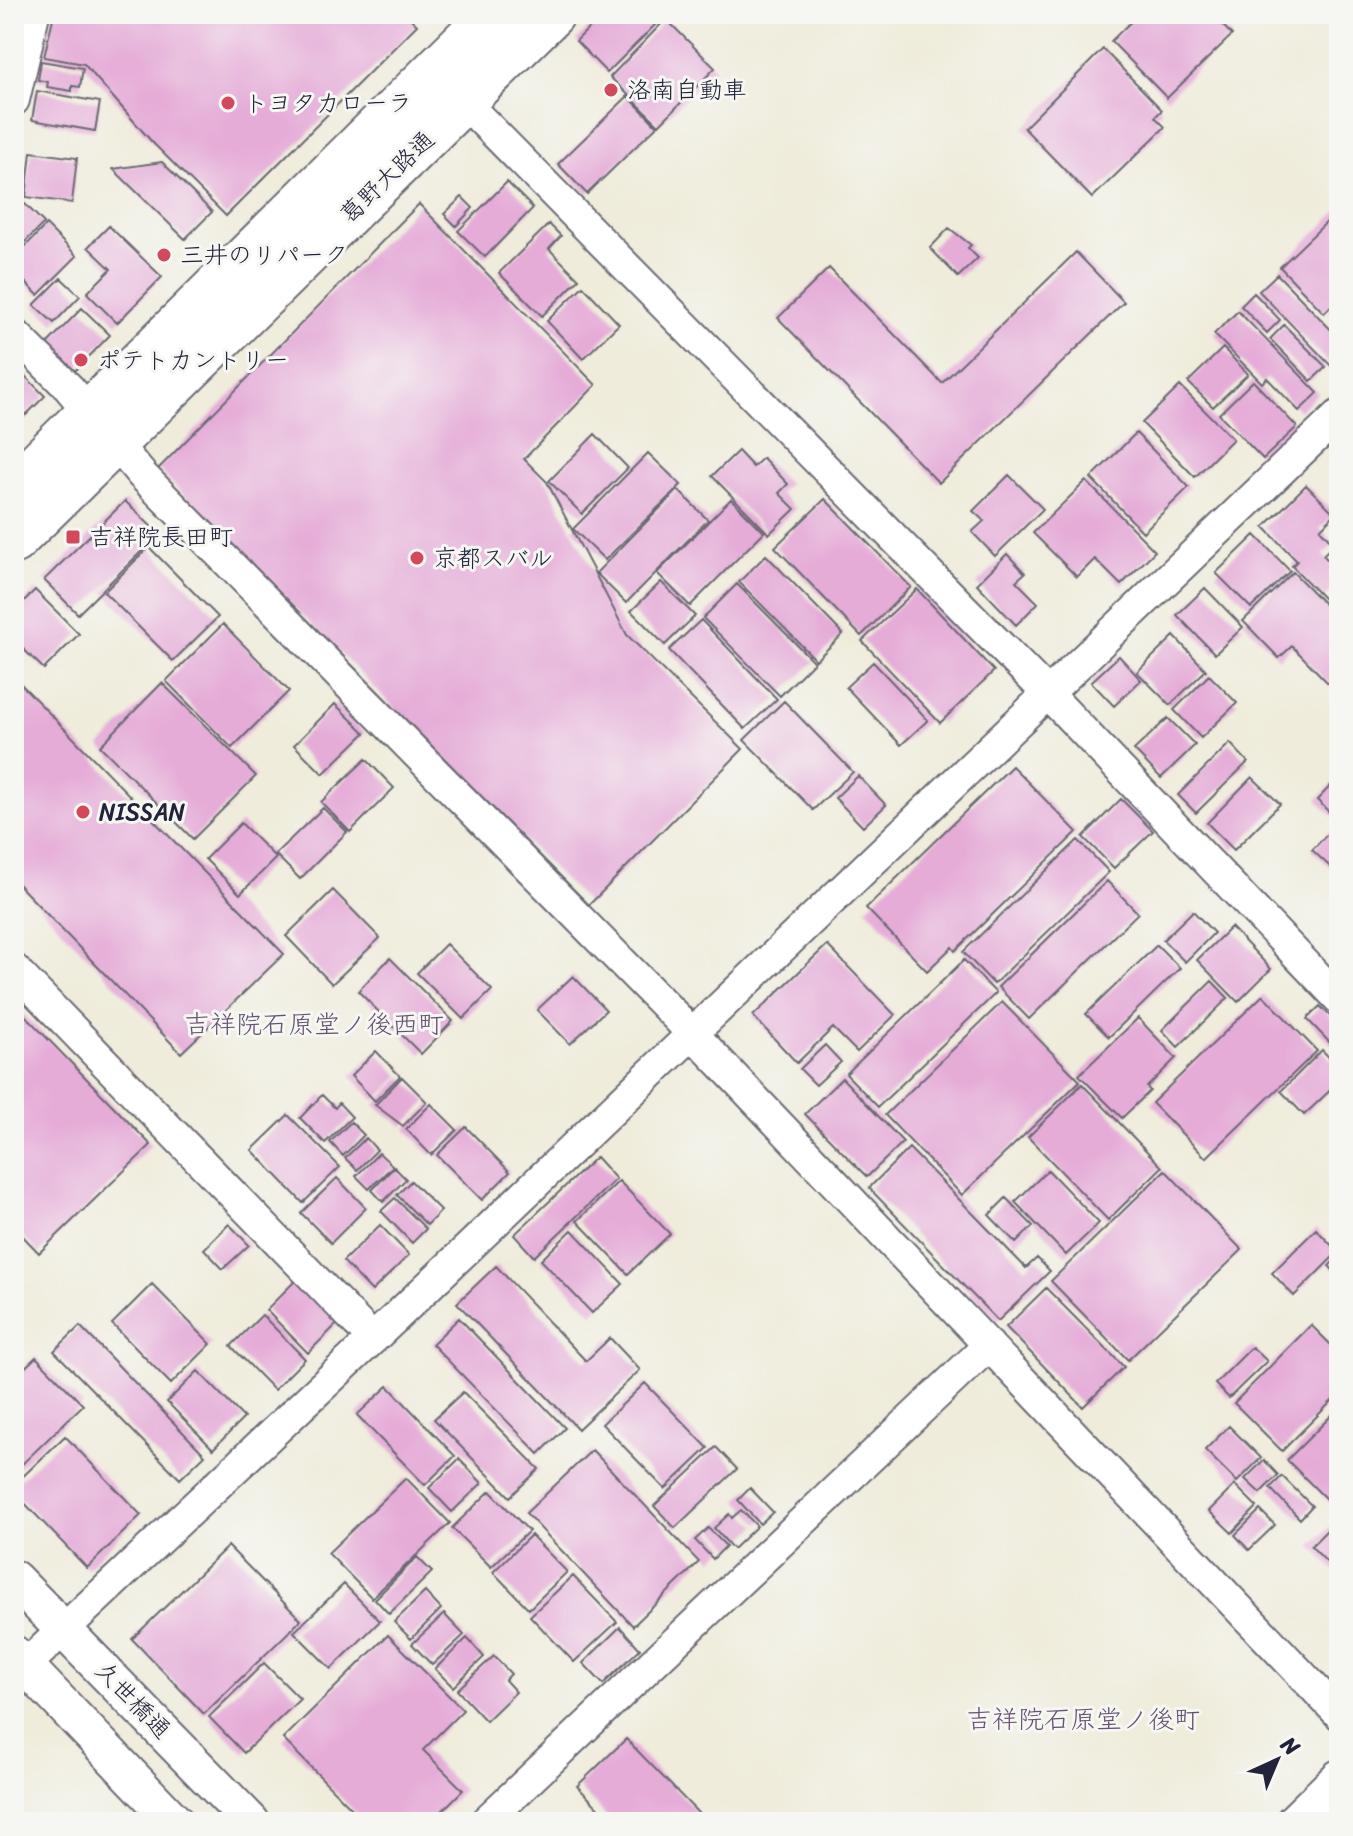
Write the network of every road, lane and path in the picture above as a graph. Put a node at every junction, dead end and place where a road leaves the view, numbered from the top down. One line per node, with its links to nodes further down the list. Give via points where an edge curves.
1 (34, 14): 5 (street)
2 (492, 14): 4 (highway, 葛野大路通)
3 (552, 14): 6 (highway, 葛野大路通)
4 (434, 71): 6 (street); 9 (highway, 葛野大路通)
5 (14, 100)
6 (464, 102): 9 (highway, 葛野大路通); 12 (street)
7 (14, 333): 9 (street)
8 (1339, 415): 12 (street)
9 (102, 428): 10 (highway, 葛野大路通); 11 (highway, 葛野大路通); 15 (street)
10 (14, 487)
11 (14, 541)
12 (1047, 693): 14 (street); 15 (street)
13 (14, 969): 16 (street)
14 (1339, 999)
15 (693, 1034): 16 (street); 17 (street)
16 (373, 1339): 19 (street)
17 (989, 1345): 21 (street); 25 (street)
18 (14, 1579): 19 (street, 久世橋通)
19 (65, 1630): 20 (street); 24 (street, 久世橋通)
20 (18, 1665): 23 (street)
21 (1339, 1714)
22 (1339, 1778): 26 (street)
23 (175, 1822)
24 (251, 1822)
25 (485, 1822)
26 (1294, 1822)

